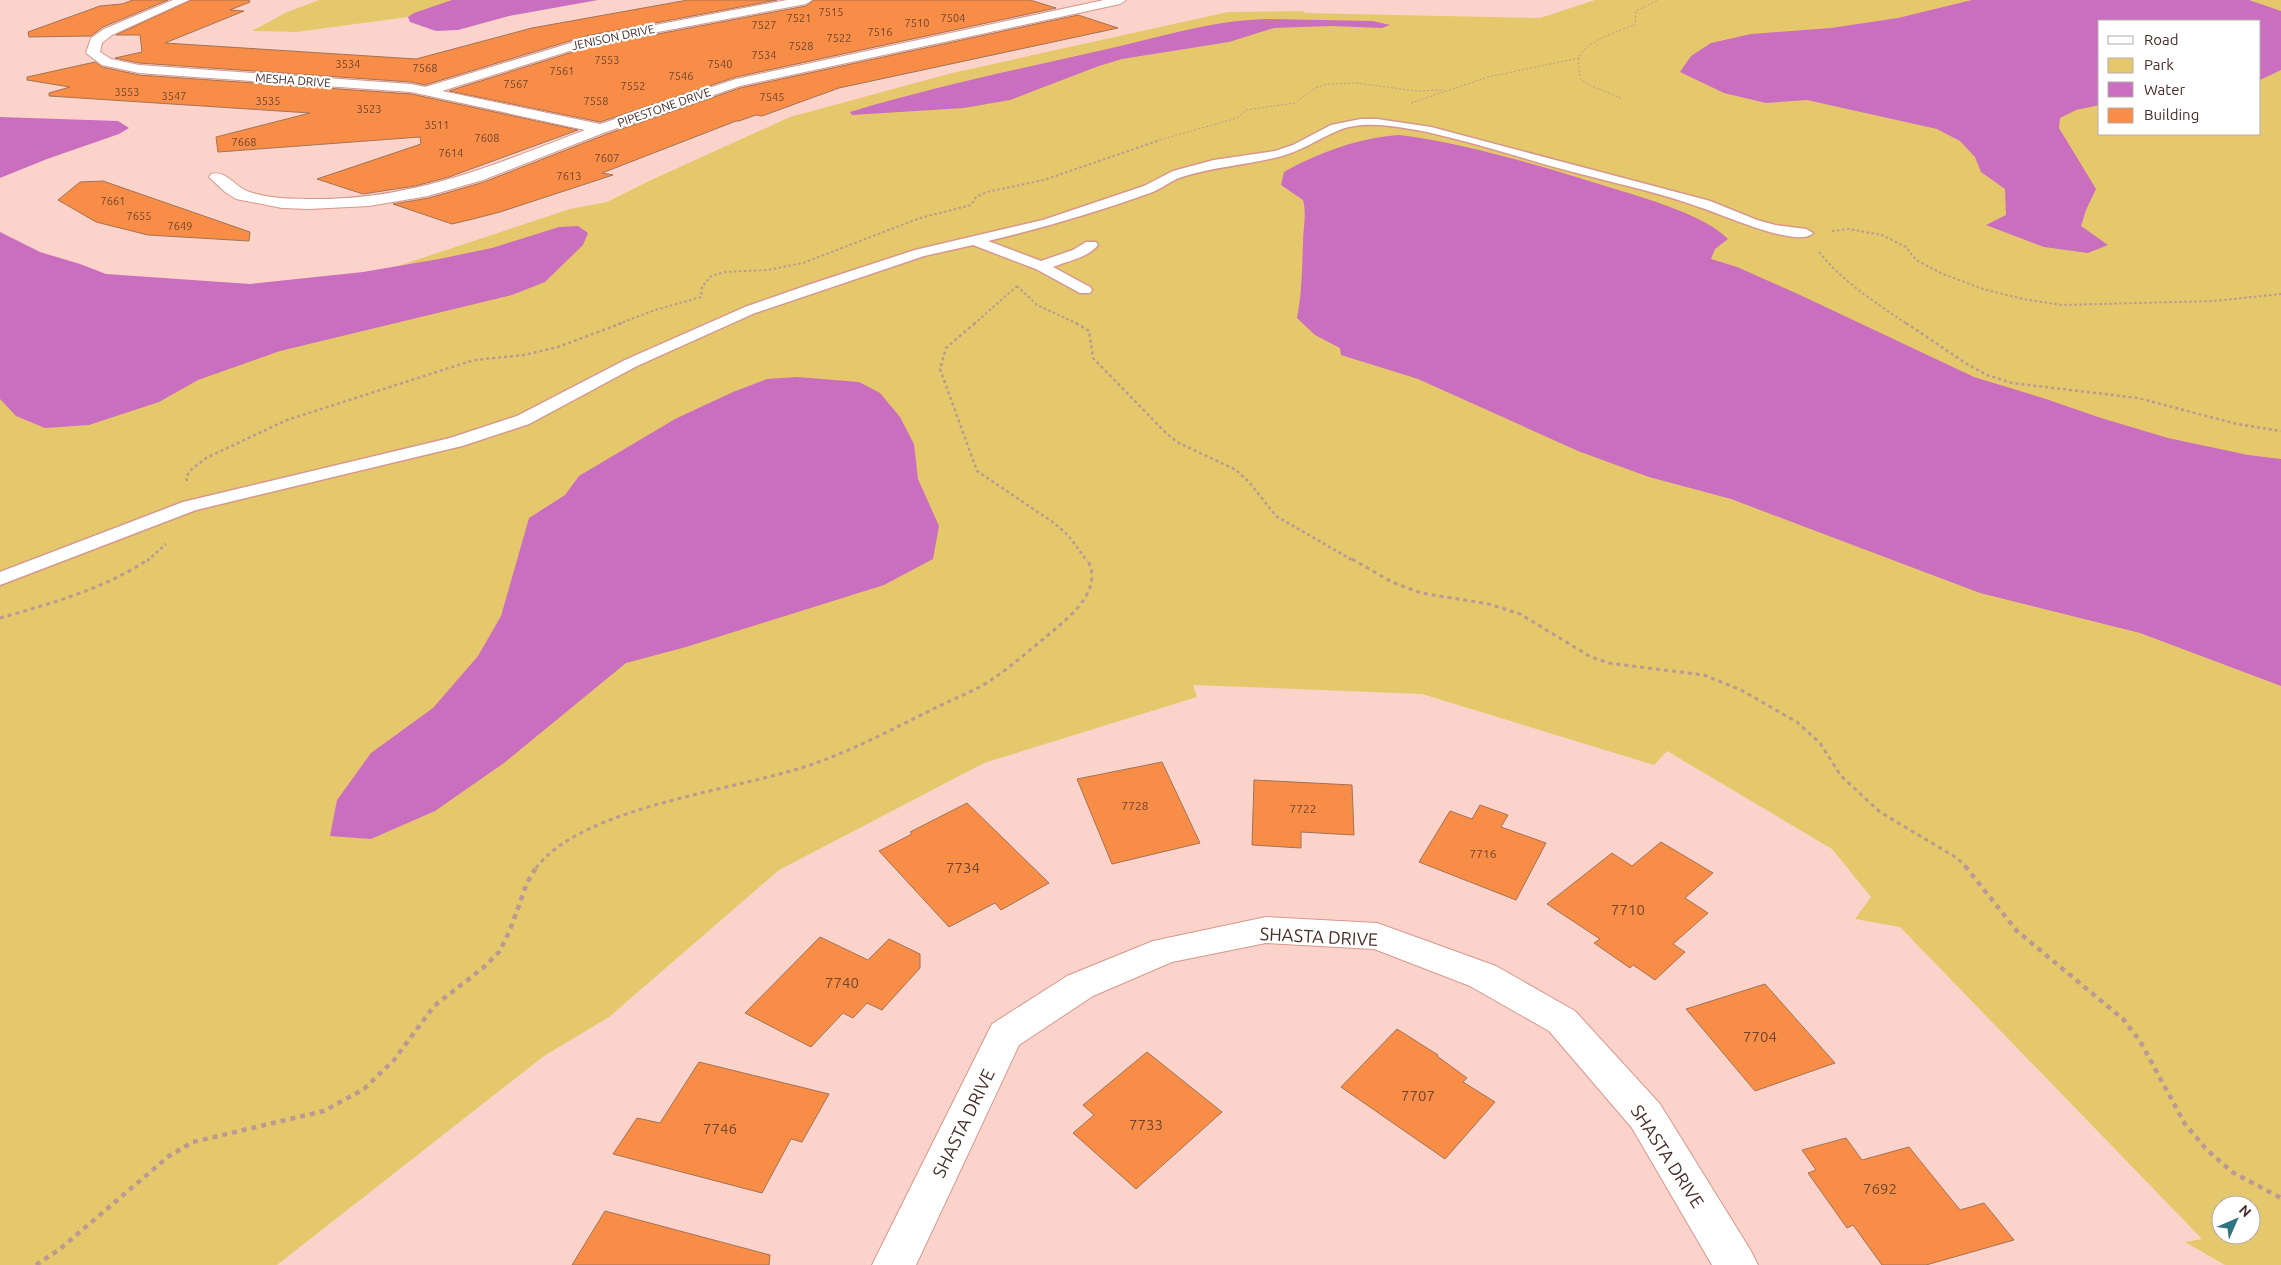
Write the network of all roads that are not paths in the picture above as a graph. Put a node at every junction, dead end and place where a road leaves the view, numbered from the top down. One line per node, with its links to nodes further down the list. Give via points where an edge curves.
1 (183, 0): 6 (street, MESHA DRIVE, via 108,32 96,42 93,53 107,62 140,69 397,86)
2 (806, 0): 6 (street, JENISON DRIVE, via 587,42)
3 (1078, 0): 5 (street)
4 (1120, 0): 5 (street, PIPESTONE DRIVE)
5 (1095, 5): 7 (street, PIPESTONE DRIVE, via 760,76)
6 (425, 91): 7 (street, MESHA DRIVE)
7 (601, 129): 8 (street, PIPESTONE DRIVE, via 462,182 369,200 309,204 262,200 242,195)
8 (217, 177)
9 (1806, 233): 10 (lane, via 1752,223 1705,204 1489,144 1427,129 1362,122 1336,128 1297,148 1177,174 1148,189 1097,207)
10 (973, 240): 12 (lane); 14 (lane, via 920,253 750,310 631,363 523,420 456,442 190,506)
11 (1091, 245): 12 (lane)
12 (1041, 266): 13 (lane)
13 (1085, 290)
14 (0, 579)
15 (894, 1265): 16 (street, SHASTA DRIVE, via 1005,1036 1080,986 1166,950 1266,930 1377,936 1483,976 1562,1021 1646,1116)
16 (1736, 1265)

